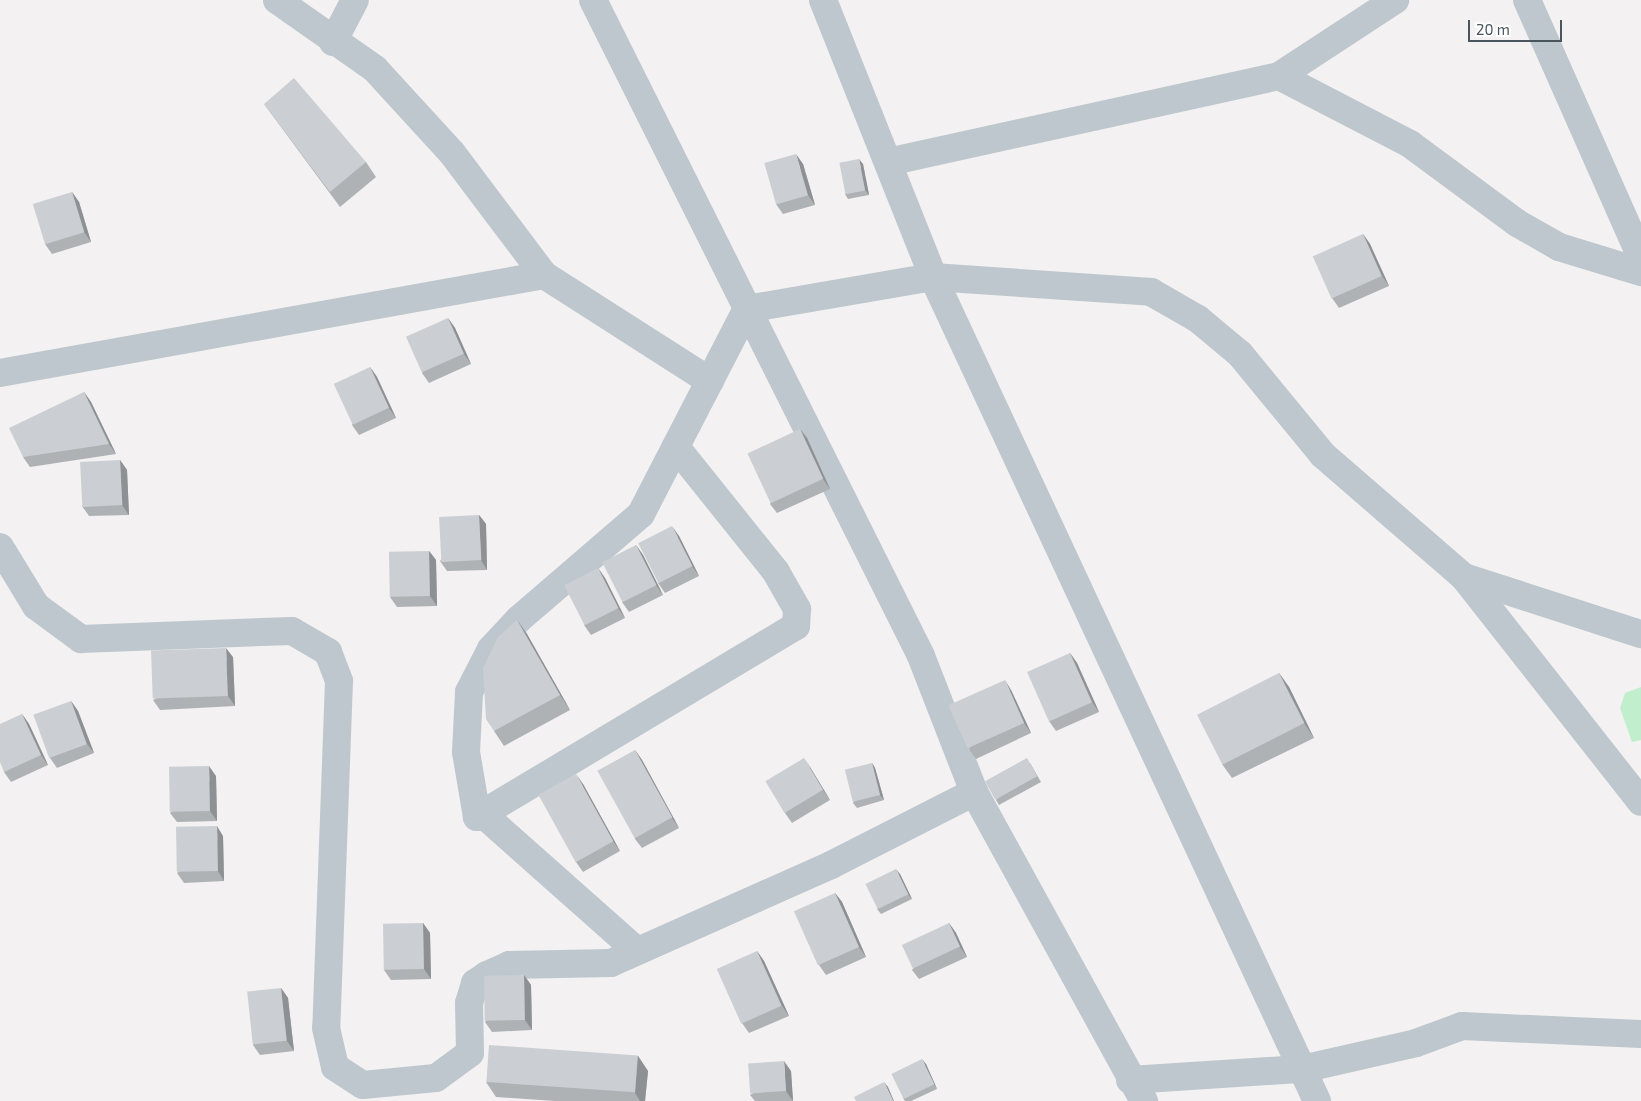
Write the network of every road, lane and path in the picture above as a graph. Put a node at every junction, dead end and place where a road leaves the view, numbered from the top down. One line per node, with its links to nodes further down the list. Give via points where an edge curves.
1 (277, 0): 7 (street)
2 (355, 0): 7 (street)
3 (593, 0): 14 (street)
4 (823, 0): 9 (street)
5 (1395, 0): 8 (street)
6 (1527, 0): 10 (street)
7 (333, 42): 12 (street, via 375,70 452,153)
8 (1279, 76): 9 (street); 11 (street, via 1410,144 1518,223 1559,247)
9 (888, 162): 13 (street)
10 (1641, 257)
11 (1641, 272)
12 (544, 276): 15 (street); 16 (street)
13 (933, 277): 14 (street); 19 (street, via 1151,292 1190,314 1240,354 1323,455); 26 (street)
14 (747, 309): 16 (street); 21 (street, via 921,656)
15 (0, 373)
16 (710, 381): 17 (street)
17 (676, 447): 23 (street, via 641,514 519,619 492,649 469,692 466,752 474,808 477,817); 23 (street, via 776,572 797,609 796,626)
18 (0, 547): 24 (street, via 36,606 81,639 292,631 328,652 338,681 326,1028 335,1067 363,1085 436,1078 470,1053 469,1003 475,984 486,975 509,966 611,963)
19 (1464, 577): 20 (street); 22 (street)
20 (1641, 634)
21 (974, 792): 24 (street, via 831,864); 27 (street)
22 (1641, 802)
23 (485, 816): 24 (street)
24 (638, 951)
25 (1641, 1034): 26 (street, via 1462,1026 1416,1043)
26 (1302, 1069): 27 (street); 28 (street)
27 (1137, 1091)
28 (1318, 1101)

